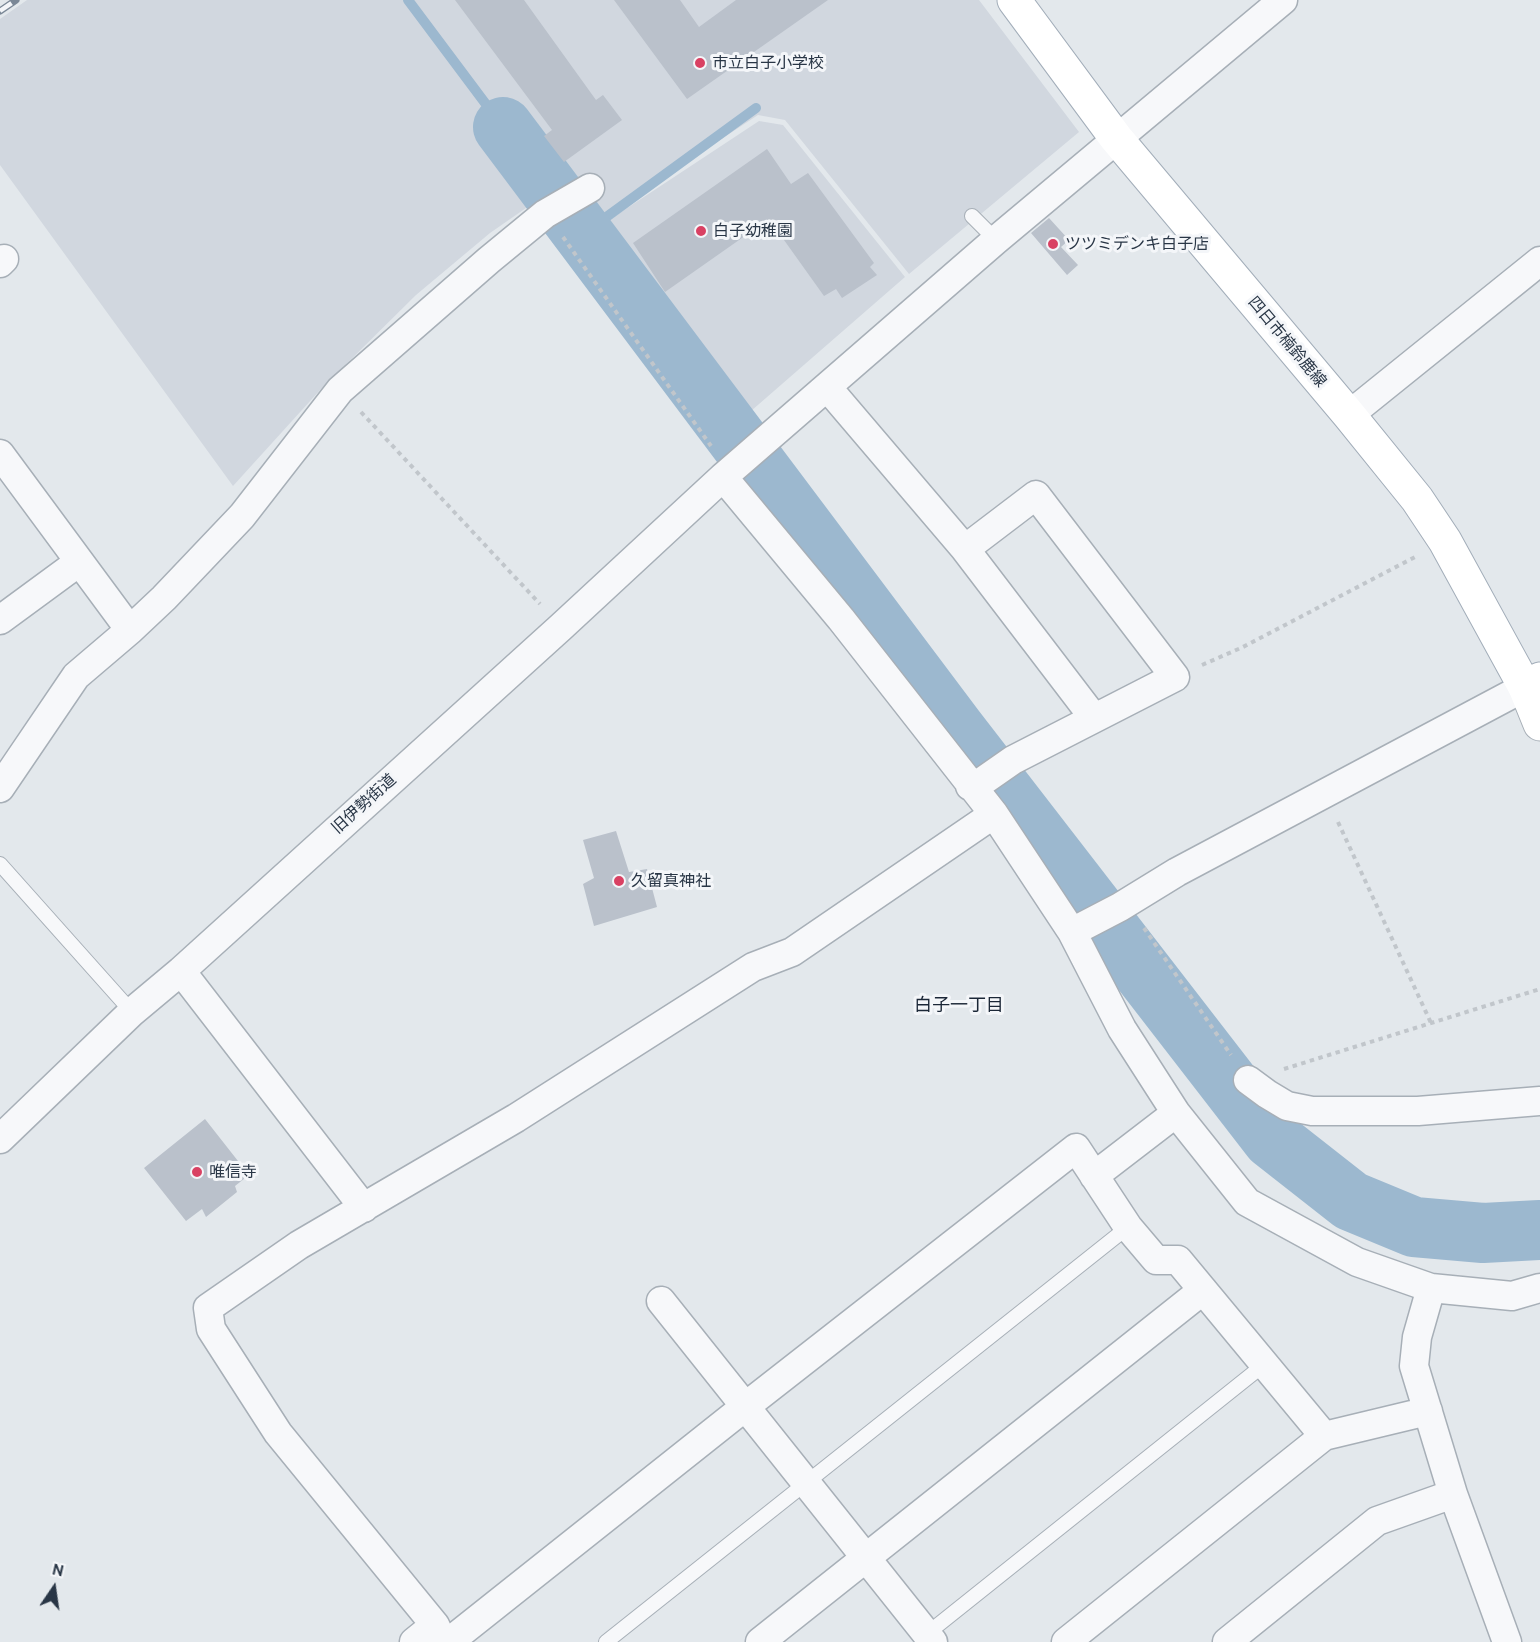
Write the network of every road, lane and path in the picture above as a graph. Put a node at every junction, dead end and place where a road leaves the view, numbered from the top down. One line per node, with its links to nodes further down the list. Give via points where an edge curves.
1 (1014, 0): 3 (main road, 四日市楠鈴鹿線)
2 (1283, 0): 3 (street, 旧伊勢街道)
3 (1116, 138): 7 (street, 旧伊勢街道); 11 (main road, 四日市楠鈴鹿線)
4 (590, 188): 5 (street)
5 (546, 214): 10 (street); 13 (path)
6 (972, 216): 7 (lane)
7 (996, 240): 9 (street, 旧伊勢街道)
8 (1540, 261): 11 (street)
9 (827, 387): 13 (street, 旧伊勢街道); 15 (street)
10 (340, 390): 18 (path); 19 (street, via 242,516)
11 (1349, 415): 14 (main road, 四日市楠鈴鹿線, via 1417,499)
12 (0, 454): 16 (street)
13 (726, 474): 18 (street, 旧伊勢街道); 24 (street)
14 (1445, 541): 20 (path, via 1243,648); 21 (main road, 四日市楠鈴鹿線)
15 (966, 549): 20 (street, via 1036,495); 22 (street)
16 (79, 562): 17 (street); 19 (street)
17 (0, 620)
18 (561, 627): 31 (street, 旧伊勢街道)
19 (130, 630): 25 (street, via 76,676)
20 (1175, 677): 22 (street)
21 (1532, 683): 23 (main road, 四日市楠鈴鹿線); 26 (street)
22 (1094, 718): 24 (street, via 1013,760)
23 (1540, 724)
24 (975, 785): 27 (street)
25 (0, 788)
26 (1325, 794): 29 (street); 34 (path)
27 (994, 814): 30 (street); 40 (street, via 792,952 753,968)
28 (0, 864): 33 (lane)
29 (1123, 905): 30 (street); 35 (path)
30 (1076, 929): 37 (street, via 1122,1029)
31 (181, 971): 33 (street, 旧伊勢街道); 40 (street)
32 (1540, 989): 34 (path)
33 (132, 1012): 38 (street, 旧伊勢街道)
34 (1431, 1023): 35 (path)
35 (1248, 1080): 36 (street, via 1287,1106 1312,1111 1418,1111)
36 (1540, 1101)
37 (1176, 1113): 39 (street); 42 (street, via 1247,1202 1357,1262)
38 (0, 1139)
39 (1094, 1176): 41 (street); 47 (street, via 1076,1149)
40 (364, 1208): 53 (street, via 299,1245 208,1308 212,1329 278,1433)
41 (1128, 1227): 44 (street, via 1156,1260 1178,1260); 50 (lane)
42 (1431, 1288): 43 (street, via 1512,1296); 48 (street, via 1414,1365)
43 (1540, 1288)
44 (1203, 1290): 46 (street); 52 (street)
45 (661, 1301): 47 (street)
46 (1266, 1363): 49 (street); 54 (lane)
47 (746, 1406): 50 (street); 53 (street)
48 (1428, 1411): 49 (street); 51 (street)
49 (1324, 1436): 57 (street)
50 (806, 1482): 52 (street); 55 (lane)
51 (1453, 1494): 58 (street, via 1377,1521); 59 (street)
52 (866, 1558): 54 (street); 56 (street)
53 (435, 1638)
54 (926, 1639)
55 (606, 1642)
56 (760, 1642)
57 (1066, 1642)
58 (1227, 1642)
59 (1507, 1642)

